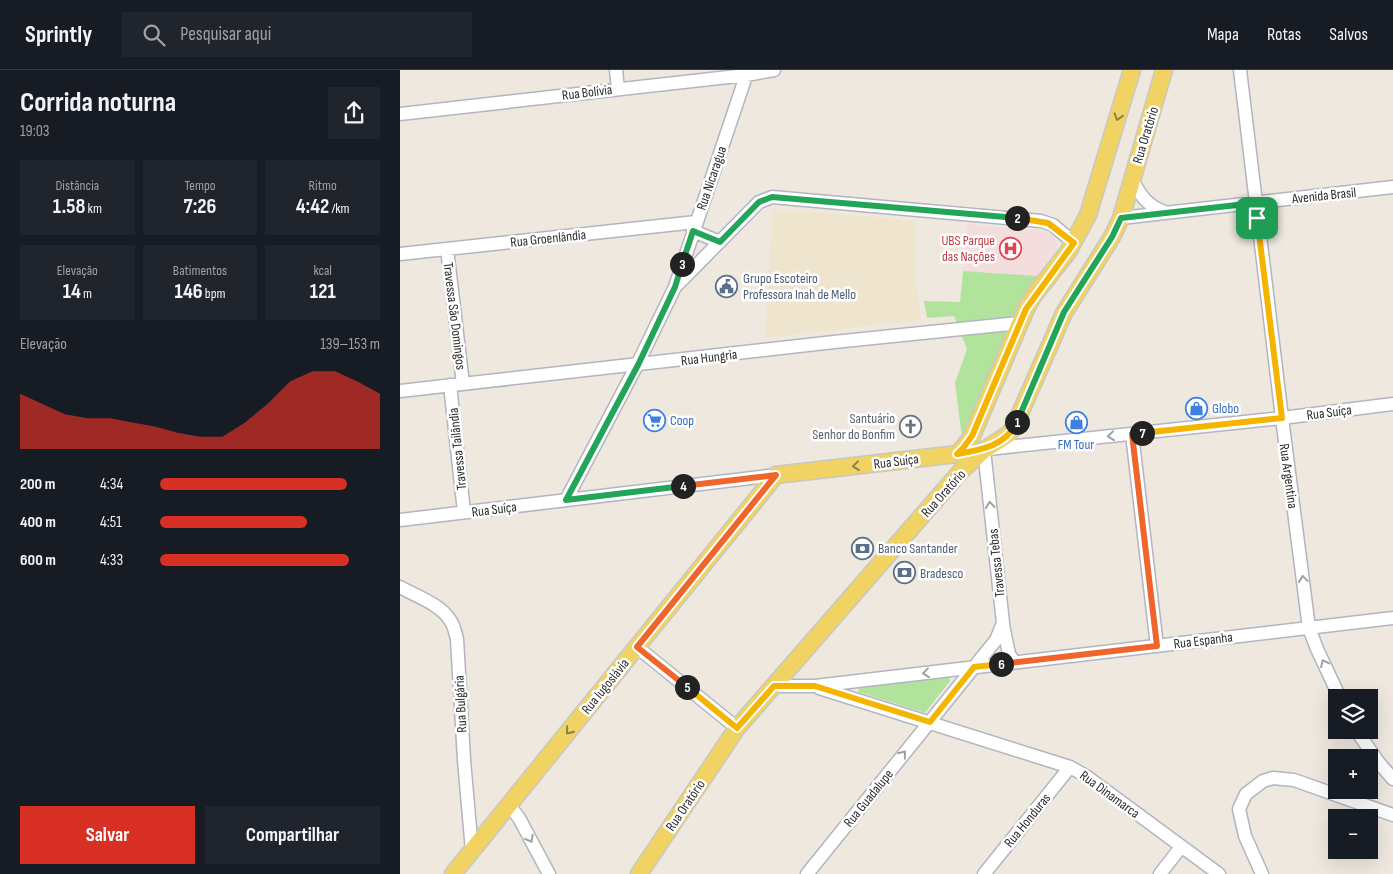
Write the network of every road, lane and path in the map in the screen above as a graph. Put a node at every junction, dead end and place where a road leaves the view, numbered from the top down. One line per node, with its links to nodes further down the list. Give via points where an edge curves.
1 (616, 70): 7 (street)
2 (774, 70): 6 (street, Rua Bolívia)
3 (1132, 70): 16 (main road, Rua Oratório, one-way to 16, via 1091,206)
4 (1164, 70): 9 (main road, Rua Oratório)
5 (1240, 70): 11 (street, Rua Argentina)
6 (747, 72): 7 (street, Rua Bolívia); 14 (street, Rua Nicaragua)
7 (618, 89): 8 (street, Rua Bolívia)
8 (400, 114)
9 (1132, 178): 12 (street, via 1147,203); 13 (main road, Rua Oratório)
10 (1393, 187): 11 (street, Avenida Brasil)
11 (1255, 203): 12 (street, Avenida Brasil); 26 (street, Rua Argentina)
12 (1165, 212): 13 (street, Avenida Brasil)
13 (1121, 218): 28 (main road, Rua Oratório, via 1064,312 1015,425 1009,434)
14 (695, 227): 15 (street); 17 (street, Rua Groenlândia); 19 (street, Rua Nicaragua)
15 (720, 242): 16 (street, via 759,202 772,197 1041,221 1053,225); 19 (street)
16 (1074, 243): 20 (main road, Rua Oratório, via 1034,296)
17 (447, 249): 18 (street, Rua Groenlândia); 22 (street, Travessa São Domingos)
18 (400, 254)
19 (675, 287): 21 (street, Rua Nicaragua)
20 (1019, 323): 21 (street, Rua Hungria); 29 (main road, Rua Oratório, via 972,436)
21 (638, 365): 22 (street, Rua Hungria); 31 (street, Rua Nicaragua)
22 (463, 384): 23 (street, Rua Hungria)
23 (450, 385): 24 (street, Rua Hungria); 32 (street, Travessa Tailândia)
24 (400, 391)
25 (1393, 404): 26 (street, Rua Suíça)
26 (1282, 418): 27 (street, Rua Suíça); 37 (street, Rua Argentina, one-way to 26)
27 (1132, 434): 28 (street, Rua Suíça, one-way to 28); 38 (street)
28 (984, 450): 29 (street, Rua Suíça); 36 (street, Travessa Tebas, one-way to 28); 43 (main road, Rua Oratório, via 961,471)
29 (957, 454): 30 (main road, Rua Suíça, one-way to 30)
30 (776, 475): 31 (street, Rua Suíça); 39 (main road, Rua Iugoslávia)
31 (566, 500): 32 (street, Rua Suíça)
32 (464, 512): 33 (street, Rua Suíça)
33 (400, 520)
34 (400, 587): 55 (street, Rua Bulgária, via 441,610 450,619 457,639)
35 (1393, 618): 37 (street, Rua Espanha)
36 (1003, 623): 40 (street, Travessa Tebas, via 1009,654); 41 (street, via 996,640)
37 (1309, 628): 38 (street, Rua Espanha); 45 (street, Rua Argentina, one-way to 37)
38 (1157, 646): 40 (street, Rua Espanha)
39 (637, 647): 48 (street); 52 (main road, Rua Iugoslávia, one-way to 52)
40 (1014, 662): 41 (street, Rua Espanha)
41 (974, 667): 42 (street, Rua Espanha, one-way to 42); 47 (street, Rua Guadalupe)
42 (860, 681): 44 (street, Rua Espanha); 46 (street, via 855,686)
43 (774, 686): 44 (street, Rua Espanha); 48 (main road, Rua Oratório)
44 (815, 686): 46 (street, Rua Dinamarca)
45 (1336, 689)
46 (854, 698): 47 (street, Rua Dinamarca)
47 (930, 722): 50 (street, Rua Dinamarca); 59 (street, Rua Guadalupe, one-way to 47)
48 (737, 728): 58 (main road, Rua Oratório)
49 (1362, 739): 51 (street)
50 (1070, 767): 54 (street, Rua Dinamarca); 60 (street, Rua Honduras)
51 (1393, 779)
52 (509, 805): 55 (main road, Rua Iugoslávia); 57 (street, one-way to 57)
53 (1393, 815): 63 (street, via 1294,780 1274,778 1263,781 1246,794 1239,809 1245,836)
54 (1181, 848): 61 (street); 62 (street, Rua Dinamarca)
55 (472, 851): 56 (main road, Rua Iugoslávia)
56 (453, 874)
57 (549, 874)
58 (638, 874)
59 (807, 874)
60 (984, 874)
61 (1160, 874)
62 (1219, 874)
63 (1262, 874)

